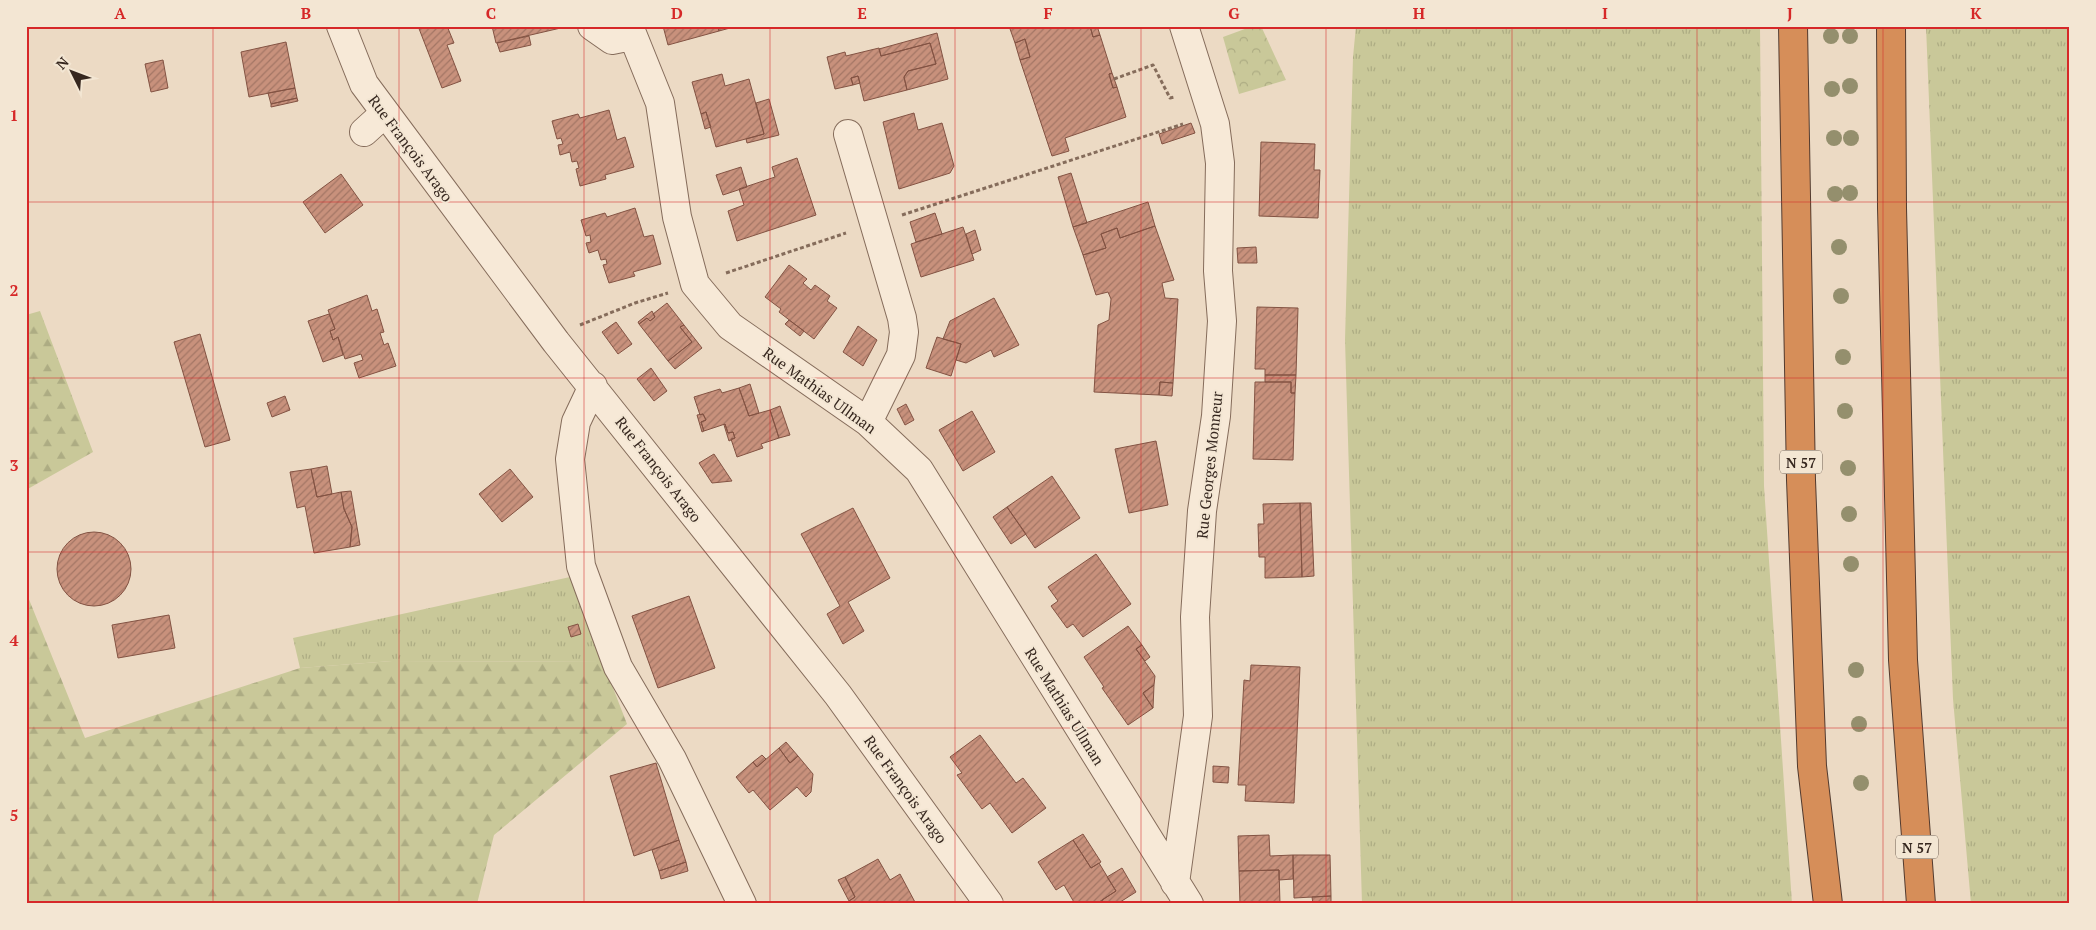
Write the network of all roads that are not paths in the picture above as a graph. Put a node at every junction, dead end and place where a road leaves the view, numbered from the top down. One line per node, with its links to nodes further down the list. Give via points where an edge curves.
1 (341, 26): 7 (street, Rue François Arago, via 364,84)
2 (592, 26): 6 (street, via 612,40)
3 (1184, 26): 13 (street, Rue Georges Monneur, via 1212,114 1220,163 1218,272 1222,321 1216,416 1202,511 1196,617 1198,716)
4 (1793, 26): 16 (highway, N 57, via 1801,480 1812,766)
5 (1891, 26): 12 (highway, N 57, via 1902,614)
6 (630, 31): 11 (street, Rue Mathias Ullman, via 660,103 677,217 695,284 730,326)
7 (385, 113): 8 (street); 10 (street, Rue François Arago, via 556,342)
8 (364, 132)
9 (848, 134): 11 (street, via 904,332 902,354)
10 (593, 386): 14 (street, via 576,422 570,459 580,566 618,667 672,759); 15 (street, Rue François Arago, via 838,695)
11 (868, 422): 13 (street, Rue Mathias Ullman, via 919,470)
12 (1912, 791): 17 (highway, N 57); 18 (highway)
13 (1182, 893)
14 (742, 904)
15 (989, 904)
16 (1828, 904)
17 (1921, 904)
18 (1936, 904)

